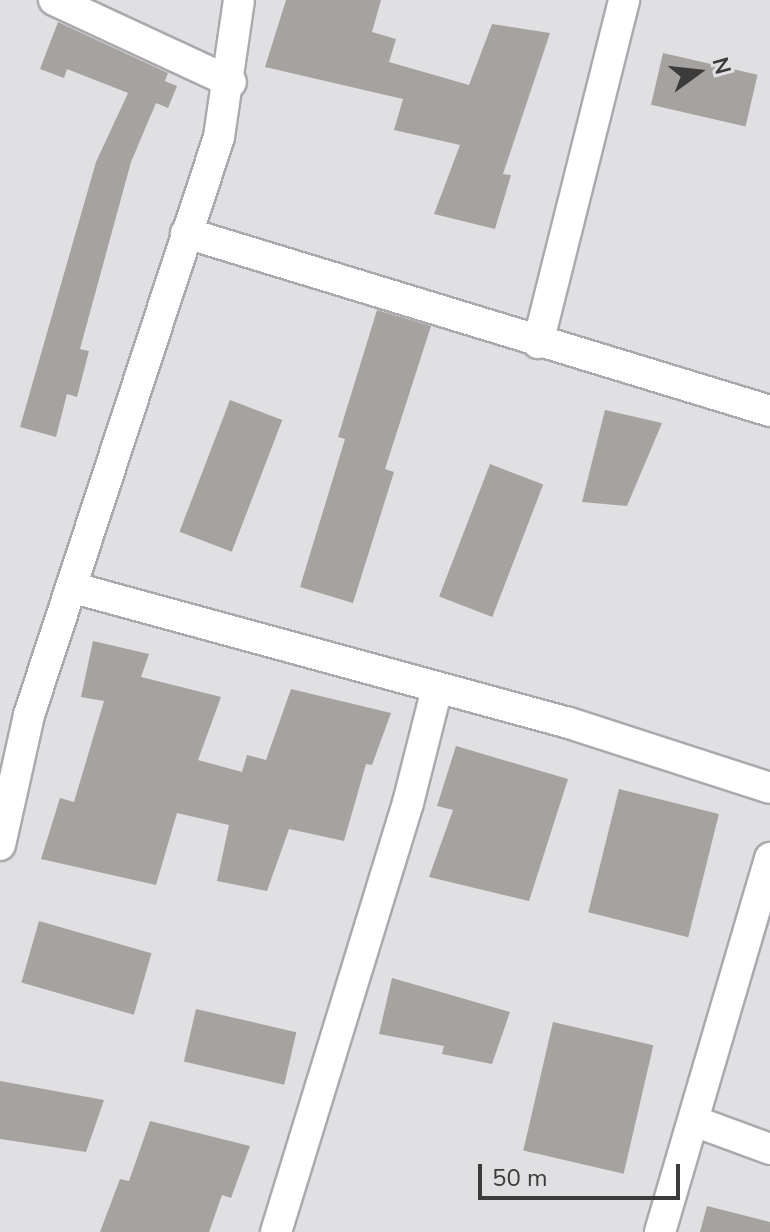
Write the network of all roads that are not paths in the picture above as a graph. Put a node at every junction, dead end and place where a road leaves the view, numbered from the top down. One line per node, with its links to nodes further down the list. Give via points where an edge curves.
1 (54, 0): 4 (street)
2 (239, 0): 4 (street)
3 (624, 0): 6 (street)
4 (231, 82): 5 (street, via 219,137)
5 (186, 233): 6 (street); 8 (street)
6 (538, 343): 7 (street)
7 (770, 411)
8 (74, 588): 9 (street); 11 (street, via 29,715)
9 (437, 688): 10 (street, via 569,723); 15 (street, via 408,803)
10 (770, 788)
11 (0, 845)
12 (770, 858): 13 (street)
13 (694, 1121): 14 (street); 16 (street)
14 (770, 1149)
15 (276, 1232)
16 (660, 1232)

